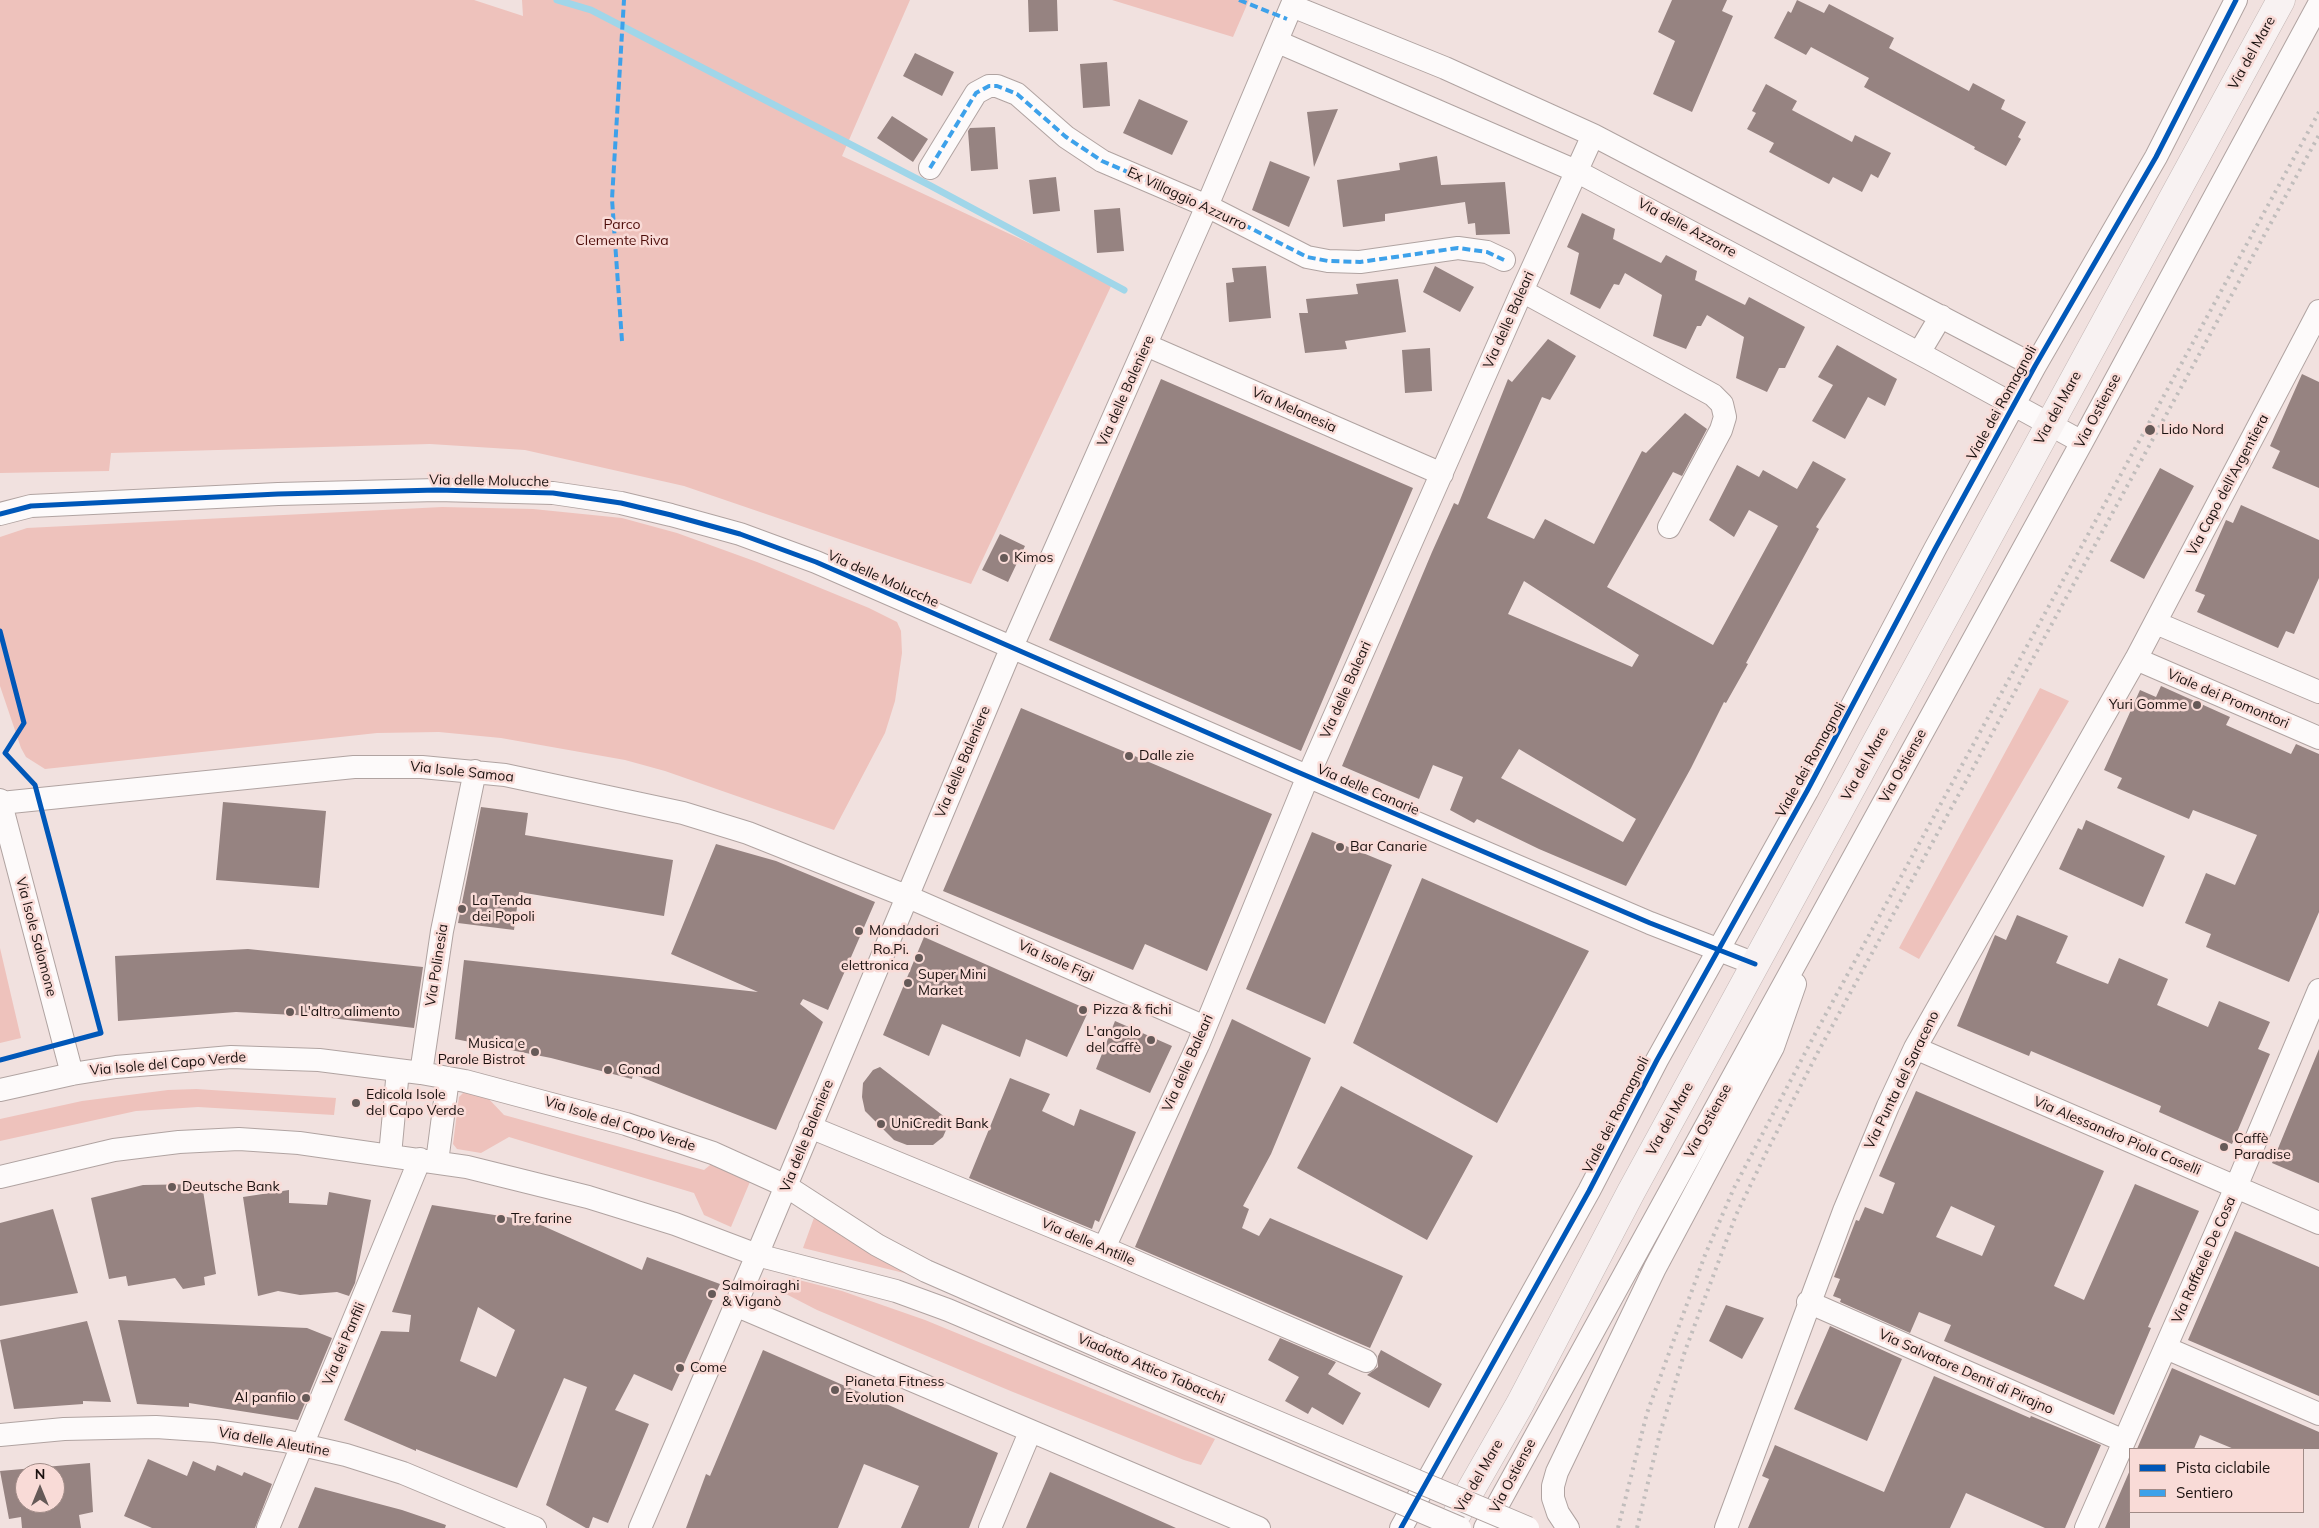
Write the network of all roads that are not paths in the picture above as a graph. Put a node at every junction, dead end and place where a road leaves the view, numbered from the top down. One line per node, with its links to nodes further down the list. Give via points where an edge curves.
1 (2281, 0): 18 (main road, Via del Mare)
2 (2231, 2): 16 (street, Viale dei Romagnoli, via 2156,157)
3 (1293, 3): 5 (street, Via delle Baleniere); 6 (street)
4 (2319, 4): 19 (street, Via Ostiense)
5 (1278, 42): 8 (street, Via delle Azzorre); 9 (street, Via delle Baleniere)
6 (1594, 135): 8 (street, Via delle Baleari); 13 (street)
7 (930, 168): 9 (street, Ex Villaggio Azzurro, via 976,93 989,86 997,86 1017,94 1056,130 1089,153)
8 (1576, 171): 11 (street, Via delle Baleari); 15 (street, Via delle Azzorre)
9 (1207, 206): 10 (street, Ex Villaggio Azzurro, via 1318,260 1360,262 1458,248 1487,252); 14 (street, Via delle Baleniere)
10 (1504, 260)
11 (1522, 291): 20 (street, Via delle Baleari); 24 (street, via 1713,395 1722,404 1725,417 1721,430)
12 (2319, 311): 25 (street, Via Capo dell'Argentiera)
13 (1940, 316): 15 (street); 16 (street)
14 (1146, 345): 20 (street, Via Melanesia); 26 (street, Via delle Baleniere)
15 (1919, 353): 17 (street, Via delle Azzorre)
16 (2035, 366): 17 (street, Viale dei Romagnoli)
17 (2014, 405): 18 (street, Via delle Azzorre); 35 (street, Viale dei Romagnoli, via 1811,783)
18 (2050, 425): 19 (street, Via delle Azzorre); 36 (main road, Via del Mare)
19 (2082, 442): 34 (street, Via Ostiense)
20 (1442, 474): 31 (street, Via delle Baleari)
21 (0, 503): 22 (street)
22 (31, 506): 23 (street, Via delle Molucche); 26 (street, Via delle Molucche, via 380,491 530,492 586,497 671,514 763,542 830,567)
23 (0, 514)
24 (1669, 527)
25 (2156, 623): 27 (street, Via Capo dell'Argentiera); 28 (street)
26 (1011, 649): 31 (street, Via delle Canarie); 33 (street, Via delle Baleniere)
27 (2136, 659): 29 (street, Viale dei Promontori); 39 (street, Via Punta del Saraceno)
28 (2319, 692)
29 (2319, 738)
30 (475, 771): 32 (street, Via Isole Samoa, via 403,766 330,769); 33 (street, Via Isole Samoa, via 530,779 723,825); 41 (street, Via Polinesia, via 442,931)
31 (1308, 776): 35 (street, Via delle Canarie); 38 (street, Via delle Baleari)
32 (0, 801): 42 (street, Via Isole Salomone)
33 (906, 896): 38 (street, Via Isole Figi); 45 (street, Via delle Baleniere)
34 (1804, 948): 72 (street, Via Ostiense); 74 (street, via 1773,1047 1655,1268 1557,1472 1553,1498 1558,1514)
35 (1717, 950): 36 (street); 69 (street, Viale dei Romagnoli, via 1589,1191)
36 (1755, 964): 70 (main road, Via del Mare, via 1520,1404)
37 (2319, 990): 50 (street, Via Raffaele De Cosa)
38 (1205, 1027): 52 (street, Via delle Baleari)
39 (1915, 1048): 50 (street, Via Alessandro Piola Caselli); 54 (street, Via Punta del Saraceno, via 1859,1172)
40 (398, 1070): 41 (street, Via Isole del Capo Verde); 42 (street, Via Isole del Capo Verde, via 304,1058 231,1057 140,1064); 46 (street)
41 (421, 1073): 43 (street, Via Isole del Capo Verde)
42 (72, 1074): 44 (street, Via Isole del Capo Verde)
43 (448, 1078): 47 (street); 49 (street, Via Isole del Capo Verde, via 650,1131 713,1153)
44 (0, 1090)
45 (810, 1127): 49 (street, Via delle Baleniere); 52 (street, Via delle Antille)
46 (390, 1155): 47 (street); 48 (street, via 287,1141 196,1141 106,1152)
47 (429, 1161): 53 (street, via 508,1176 595,1199); 62 (street, Via dei Panfili)
48 (0, 1177)
49 (786, 1186): 53 (street, Via delle Baleniere); 73 (street, Viadotto Attico Tabacchi, bridge, via 877,1245 960,1287)
50 (2236, 1187): 51 (street, Via Alessandro Piola Caselli); 56 (street, Via Raffaele De Cosa)
51 (2319, 1223)
52 (1104, 1248): 57 (street, Via delle Antille)
53 (758, 1255): 55 (street, Via delle Baleniere); 71 (street, Viadotto Attico Tabacchi, bridge, via 896,1291 948,1310)
54 (1808, 1302): 61 (street, Via Salvatore Denti di Pirajno); 75 (street, Via Punta del Saraceno)
55 (735, 1305): 59 (street); 66 (street, Via delle Baleniere)
56 (2166, 1348): 58 (street); 61 (street, Via Raffaele De Cosa)
57 (1366, 1361)
58 (2319, 1414)
59 (1030, 1432): 63 (street); 67 (street)
60 (0, 1436): 62 (street, Via delle Aleutine, via 86,1428 156,1427 234,1433)
61 (2124, 1441): 76 (street, Via Raffaele De Cosa)
62 (303, 1444): 64 (street, Via dei Panfili); 65 (street, Via delle Aleutine, via 403,1473)
63 (1221, 1521): 68 (street)
64 (268, 1528)
65 (535, 1528)
66 (640, 1528)
67 (990, 1528)
68 (1259, 1528)
69 (1401, 1528)
70 (1449, 1528)
71 (1460, 1528)
72 (1485, 1528)
73 (1528, 1528)
74 (1568, 1528)
75 (1726, 1528)
76 (2086, 1528)

